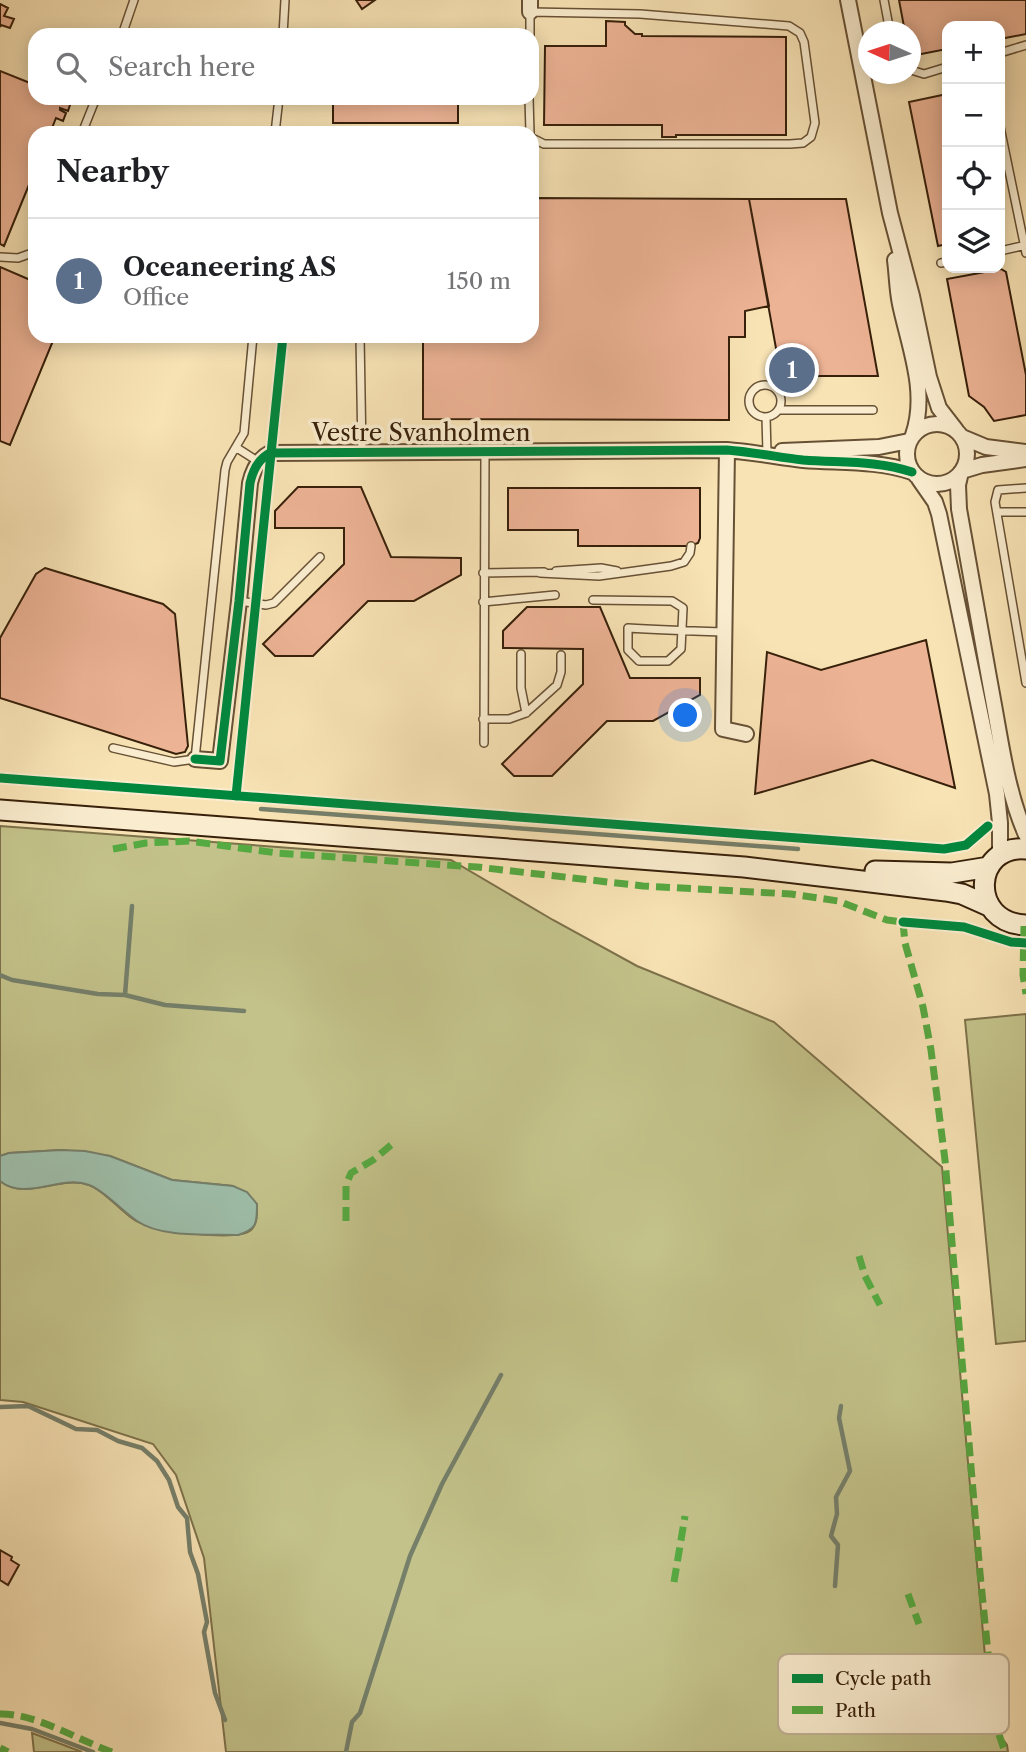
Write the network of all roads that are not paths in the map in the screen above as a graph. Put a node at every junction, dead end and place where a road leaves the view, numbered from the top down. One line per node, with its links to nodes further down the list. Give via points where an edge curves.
1 (134, 0): 7 (lane)
2 (285, 0): 8 (lane)
3 (848, 0): 22 (street)
4 (884, 0): 6 (lane)
5 (530, 6): 9 (lane); 20 (lane, via 796,28 804,42 815,123 811,137 790,144)
6 (888, 21)
7 (124, 28)
8 (283, 28)
9 (530, 28)
10 (1026, 46): 11 (lane)
11 (1005, 52)
12 (942, 69): 13 (lane)
13 (921, 73)
14 (93, 105): 17 (lane)
15 (278, 105): 18 (lane)
16 (528, 105): 19 (lane)
17 (85, 126)
18 (276, 126)
19 (530, 126)
20 (539, 142)
21 (1004, 147): 23 (lane)
22 (890, 214): 32 (street, via 934,397); 33 (street, via 899,300 920,400)
23 (1025, 248): 24 (lane)
24 (1005, 250)
25 (28, 255): 26 (lane)
26 (0, 257)
27 (252, 343): 34 (lane, via 245,425)
28 (360, 343): 38 (lane)
29 (778, 410): 30 (lane); 31 (lane); 31 (lane, via 778,392 762,385 749,398 751,408)
30 (873, 410)
31 (766, 416): 39 (lane)
32 (959, 433): 33 (street, via 947,425 929,424); 37 (street, via 986,447); 42 (street, via 967,455)
33 (911, 438): 39 (street, Vestre Svanholmen, via 879,447); 43 (street, via 907,462)
34 (237, 448): 41 (lane); 64 (lane, via 225,470)
35 (727, 450): 36 (street, Vestre Svanholmen); 39 (street, Vestre Svanholmen); 55 (street)
36 (485, 452): 38 (street, Vestre Svanholmen); 49 (lane)
37 (1026, 452)
38 (362, 453): 41 (street, Vestre Svanholmen, via 270,453)
39 (767, 453): 43 (street, Vestre Svanholmen, via 801,460 880,463)
40 (1026, 459): 42 (street, via 982,464)
41 (259, 461): 52 (street, via 250,482)
42 (961, 472): 43 (street, via 937,484); 66 (street, via 959,509 1006,774)
43 (916, 475): 68 (street, via 935,502 954,579 997,794 1000,822)
44 (1026, 488): 45 (lane, via 998,491)
45 (997, 512): 46 (lane); 58 (lane)
46 (1026, 512)
47 (691, 546): 49 (lane, via 688,558 679,565 621,572 598,568)
48 (320, 557): 52 (lane, via 274,603)
49 (483, 573): 53 (lane)
50 (555, 595): 53 (lane)
51 (593, 600): 54 (lane, via 672,601 683,608)
52 (239, 601): 64 (street, via 220,761)
53 (484, 602): 60 (lane)
54 (682, 630): 54 (lane, via 628,628 628,650 639,661 668,661 681,649); 55 (lane)
55 (723, 632): 61 (street, via 723,729)
56 (521, 654): 59 (lane)
57 (561, 655): 59 (lane, via 557,685)
58 (1026, 683)
59 (526, 713): 60 (lane, via 509,719)
60 (484, 719): 62 (lane)
61 (747, 734)
62 (484, 743)
63 (113, 748): 64 (lane, via 166,761)
64 (195, 759)
65 (0, 810): 69 (main road)
66 (1026, 835)
67 (1026, 849): 68 (main road, via 1010,850)
68 (995, 861): 69 (main road, via 952,873); 70 (main road, via 984,880)
69 (744, 867): 70 (main road, via 946,891)
70 (989, 906): 71 (main road, via 1007,922)
71 (1026, 925)

